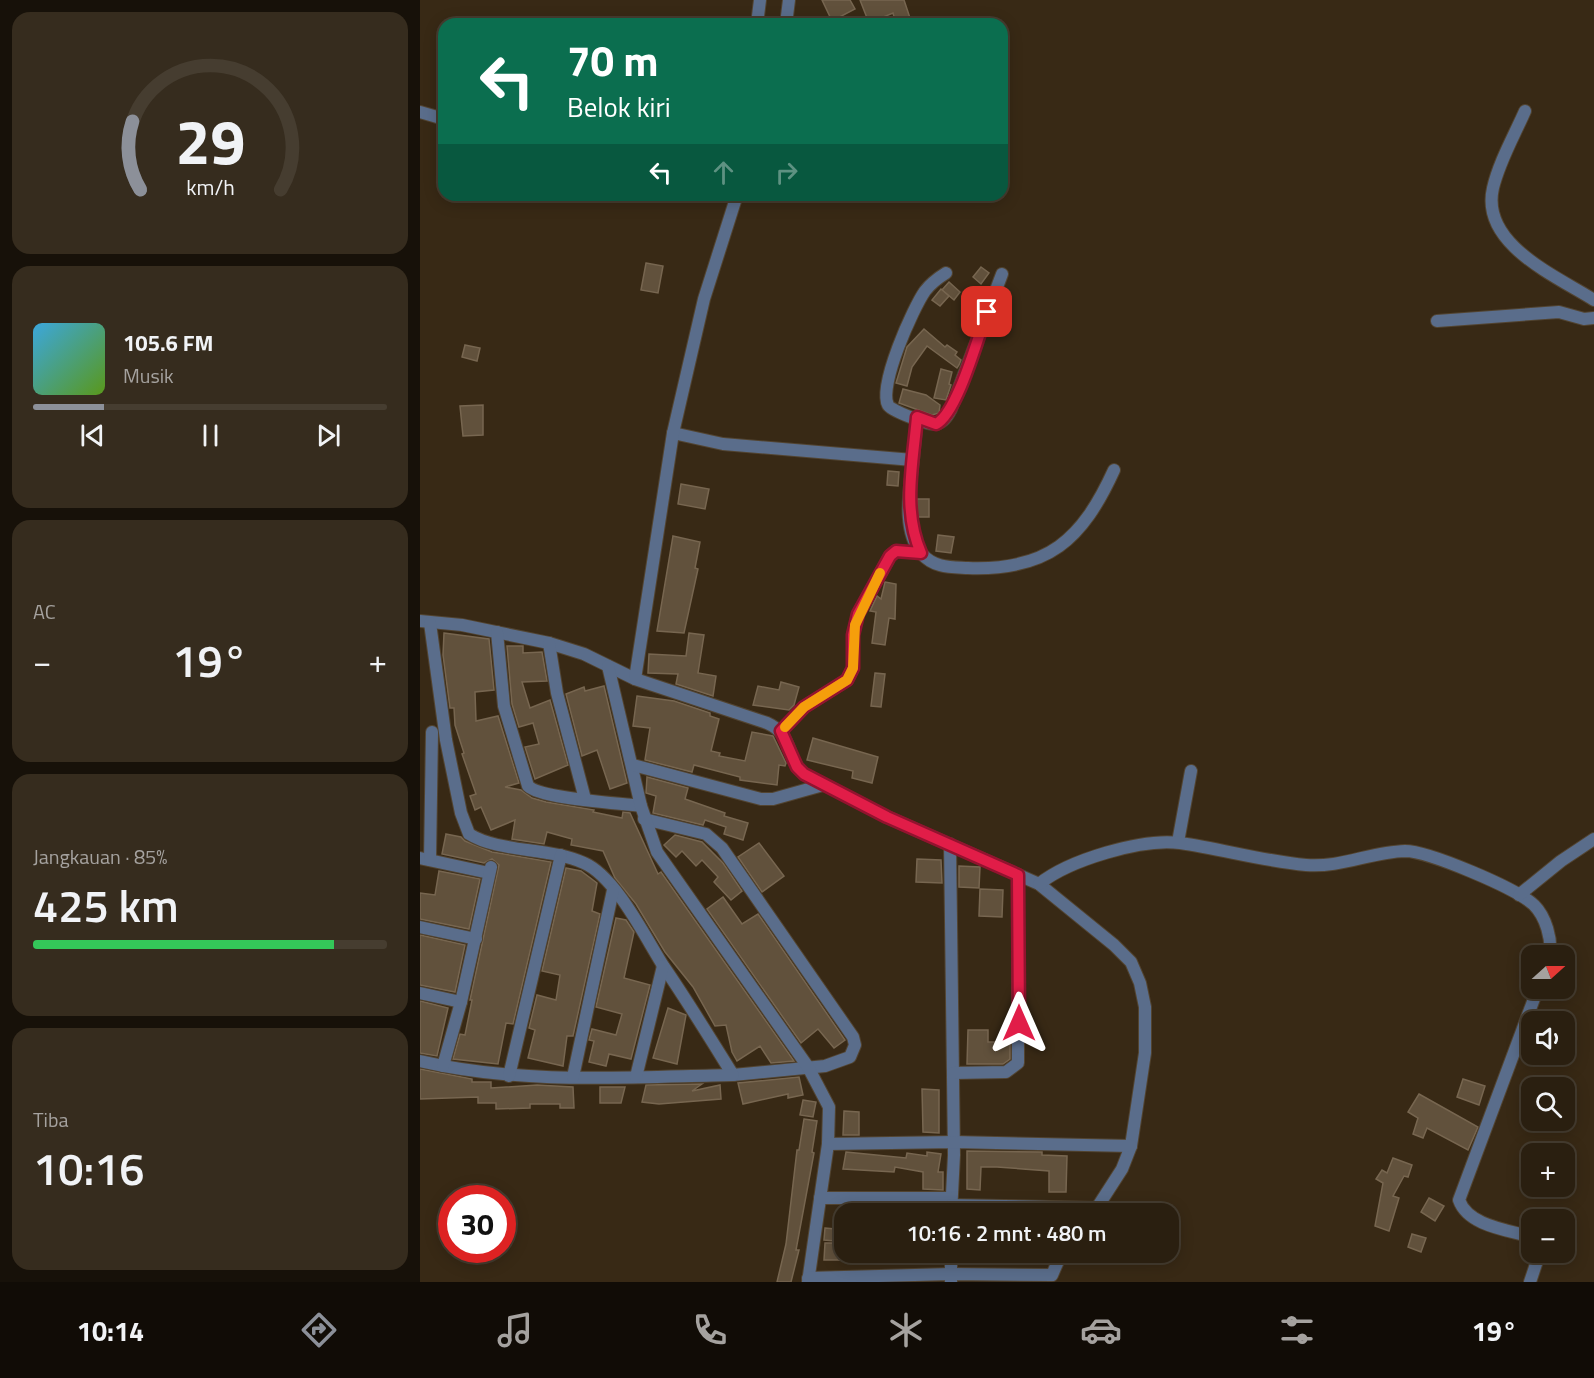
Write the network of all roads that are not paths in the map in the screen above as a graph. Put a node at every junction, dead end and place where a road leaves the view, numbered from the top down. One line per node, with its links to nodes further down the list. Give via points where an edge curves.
1 (760, 0): 3 (street)
2 (789, 0): 4 (street)
3 (758, 18)
4 (787, 18)
5 (1525, 111): 11 (street, via 1493,189 1491,209 1495,224 1509,243)
6 (420, 112): 7 (street)
7 (438, 117)
8 (735, 201): 15 (street, via 704,299)
9 (946, 273): 14 (street, via 924,292 914,309 890,373 888,405)
10 (1002, 274): 14 (street, via 951,409 936,424)
11 (1594, 300)
12 (1594, 318): 13 (street, via 1559,312)
13 (1437, 321)
14 (917, 417): 16 (street)
15 (673, 433): 16 (street, via 723,444); 23 (street)
16 (913, 460): 18 (street, via 909,506 911,527)
17 (1114, 470): 18 (street, via 1088,518 1066,541 1039,559 999,568 945,567)
18 (921, 553): 25 (street, via 896,551 890,556 858,614 853,635 853,668 847,680 804,707)
19 (425, 622): 20 (street); 27 (street)
20 (497, 632): 21 (street); 31 (street, via 504,706 527,783 538,792)
21 (549, 643): 22 (street); 31 (street, via 557,693)
22 (609, 666): 23 (street); 28 (street)
23 (635, 679): 25 (street)
24 (420, 725): 26 (street)
25 (781, 731): 30 (street, via 800,771)
26 (432, 732): 27 (street); 38 (street)
27 (446, 740): 37 (street, via 469,834)
28 (633, 765): 30 (street, via 761,799); 32 (street)
29 (1191, 771): 35 (street)
30 (823, 785): 36 (street)
31 (585, 799): 32 (street)
32 (640, 806): 33 (street)
33 (644, 819): 52 (street, via 657,852); 52 (street, via 697,832 716,841 853,1037 855,1045 850,1057)
34 (1594, 839): 42 (street)
35 (1178, 842): 40 (street, via 1086,859 1063,867); 42 (street, via 1308,865 1353,861 1391,852 1420,853)
36 (950, 844): 39 (street); 53 (street)
37 (561, 855): 41 (street, via 590,866); 55 (street)
38 (425, 859): 44 (street, via 490,870)
39 (1018, 875): 40 (street); 53 (street, via 1018,1063 1006,1072)
40 (1039, 884): 60 (street, via 1114,945 1131,962 1140,983 1146,1035)
41 (613, 890): 46 (street); 56 (street)
42 (1519, 895): 45 (street, via 1540,912)
43 (420, 927): 44 (street)
44 (476, 939): 49 (street)
45 (1549, 945)
46 (663, 966): 54 (street); 57 (street)
47 (420, 993): 49 (street)
48 (1534, 999): 65 (street, via 1459,1198 1465,1213)
49 (461, 1002): 51 (street)
50 (420, 1061): 51 (street)
51 (443, 1066): 55 (street)
52 (808, 1067): 54 (street); 59 (street, via 829,1107)
53 (953, 1073): 58 (street)
54 (733, 1075): 57 (street)
55 (509, 1076): 56 (street)
56 (573, 1077): 57 (street)
57 (636, 1077)
58 (954, 1142): 59 (street); 60 (street); 63 (street)
59 (828, 1143): 61 (street)
60 (1131, 1146): 64 (street)
61 (820, 1198): 62 (street); 70 (street)
62 (902, 1203)
63 (951, 1203)
64 (1100, 1203)
65 (1521, 1234)
66 (951, 1263): 69 (street)
67 (1057, 1263): 69 (street, via 1052,1275)
68 (1536, 1263): 71 (street)
69 (950, 1278): 70 (street)
70 (808, 1280)
71 (1530, 1282)

